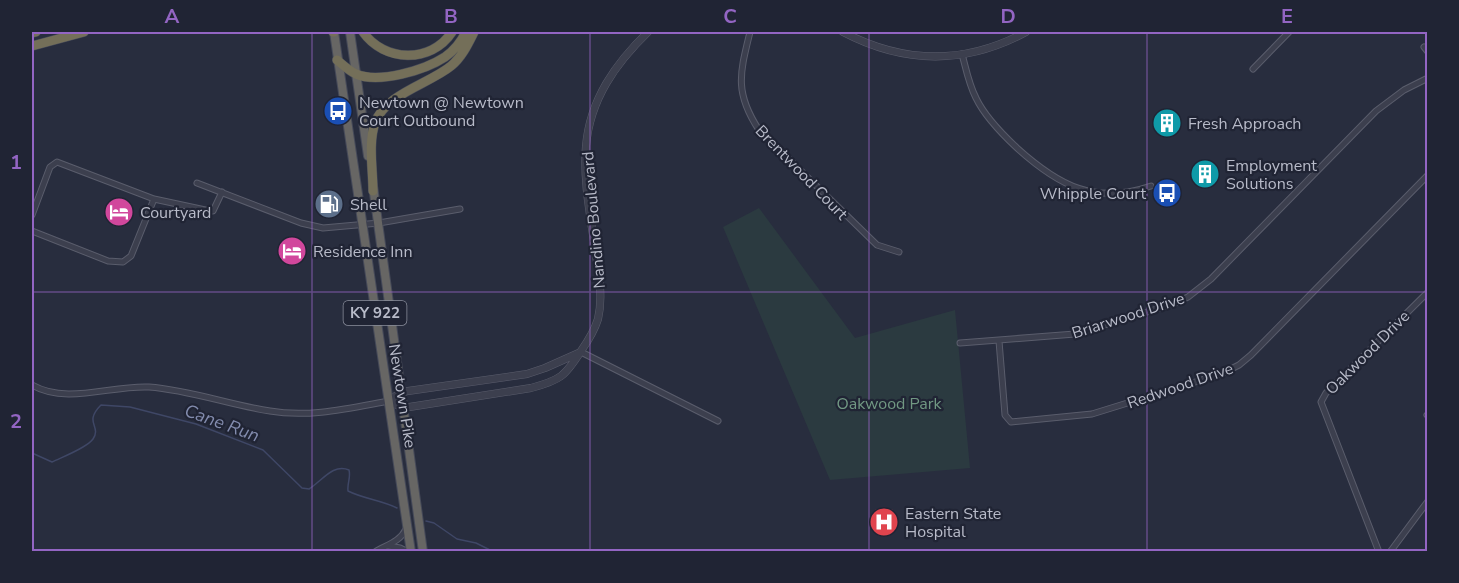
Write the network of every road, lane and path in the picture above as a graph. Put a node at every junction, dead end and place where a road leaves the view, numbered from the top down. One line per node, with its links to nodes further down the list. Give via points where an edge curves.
1 (84, 32): 13 (highway)
2 (334, 32): 15 (highway, Newtown Pike / KY 922)
3 (350, 32): 17 (highway, Newtown Pike / KY 922)
4 (363, 32): 5 (highway, via 382,50 409,56 436,47)
5 (452, 32)
6 (465, 32): 17 (highway, via 455,48 433,63 377,78)
7 (474, 32): 22 (highway, via 450,67 387,104 378,114 372,137)
8 (648, 32): 34 (street, Nandino Boulevard, via 621,59 604,85 586,144 600,304 592,333)
9 (750, 32): 30 (street, Brentwood Court, via 741,82 745,107 759,130 877,245)
10 (843, 32): 14 (street, via 897,53 926,57)
11 (1026, 32): 14 (street, via 993,47)
12 (1287, 32): 16 (street)
13 (32, 46)
14 (962, 54): 21 (street, via 972,90 984,113 1010,142 1051,176 1077,189 1104,194 1122,194)
15 (337, 60): 17 (highway); 28 (highway, Newtown Pike / KY 922)
16 (1254, 69)
17 (356, 74): 22 (highway, Newtown Pike / KY 922)
18 (1428, 78): 32 (street, Briarwood Drive, via 1376,111 1211,279 1188,297 1075,334)
19 (1428, 175): 32 (street, Redwood Drive, via 1251,355 1221,374 1092,414 1011,422 1005,415)
20 (197, 183): 23 (street)
21 (1151, 186)
22 (374, 191): 27 (highway, Newtown Pike / KY 922)
23 (222, 192): 24 (street, via 210,211); 28 (street, via 313,226)
24 (154, 199): 26 (street, via 57,162 50,167); 29 (street, via 131,256 123,262 108,261)
25 (460, 209): 27 (street)
26 (32, 215)
27 (379, 223): 28 (street); 36 (highway, Newtown Pike / KY 922)
28 (362, 225): 37 (highway, Newtown Pike / KY 922)
29 (32, 231)
30 (899, 252)
31 (1426, 296): 46 (street, Oakwood Drive, via 1321,402)
32 (999, 341): 33 (street, Briarwood Drive)
33 (960, 343)
34 (581, 352): 36 (street, via 526,374); 38 (street, Nandino Boulevard, via 566,373 544,384); 39 (street)
35 (32, 385): 37 (street, via 58,394 134,387 164,389 291,413)
36 (401, 392): 37 (street); 38 (highway, Newtown Pike / KY 922)
37 (389, 401): 38 (street); 41 (highway, Newtown Pike / KY 922)
38 (404, 408): 45 (highway, Newtown Pike / KY 922)
39 (718, 421)
40 (1428, 501): 47 (street)
41 (407, 524): 42 (street, via 405,532); 44 (highway, Newtown Pike / KY 922)
42 (387, 546): 43 (street); 44 (street)
43 (375, 552)
44 (409, 552)
45 (423, 552)
46 (1379, 552)
47 (1390, 552)

